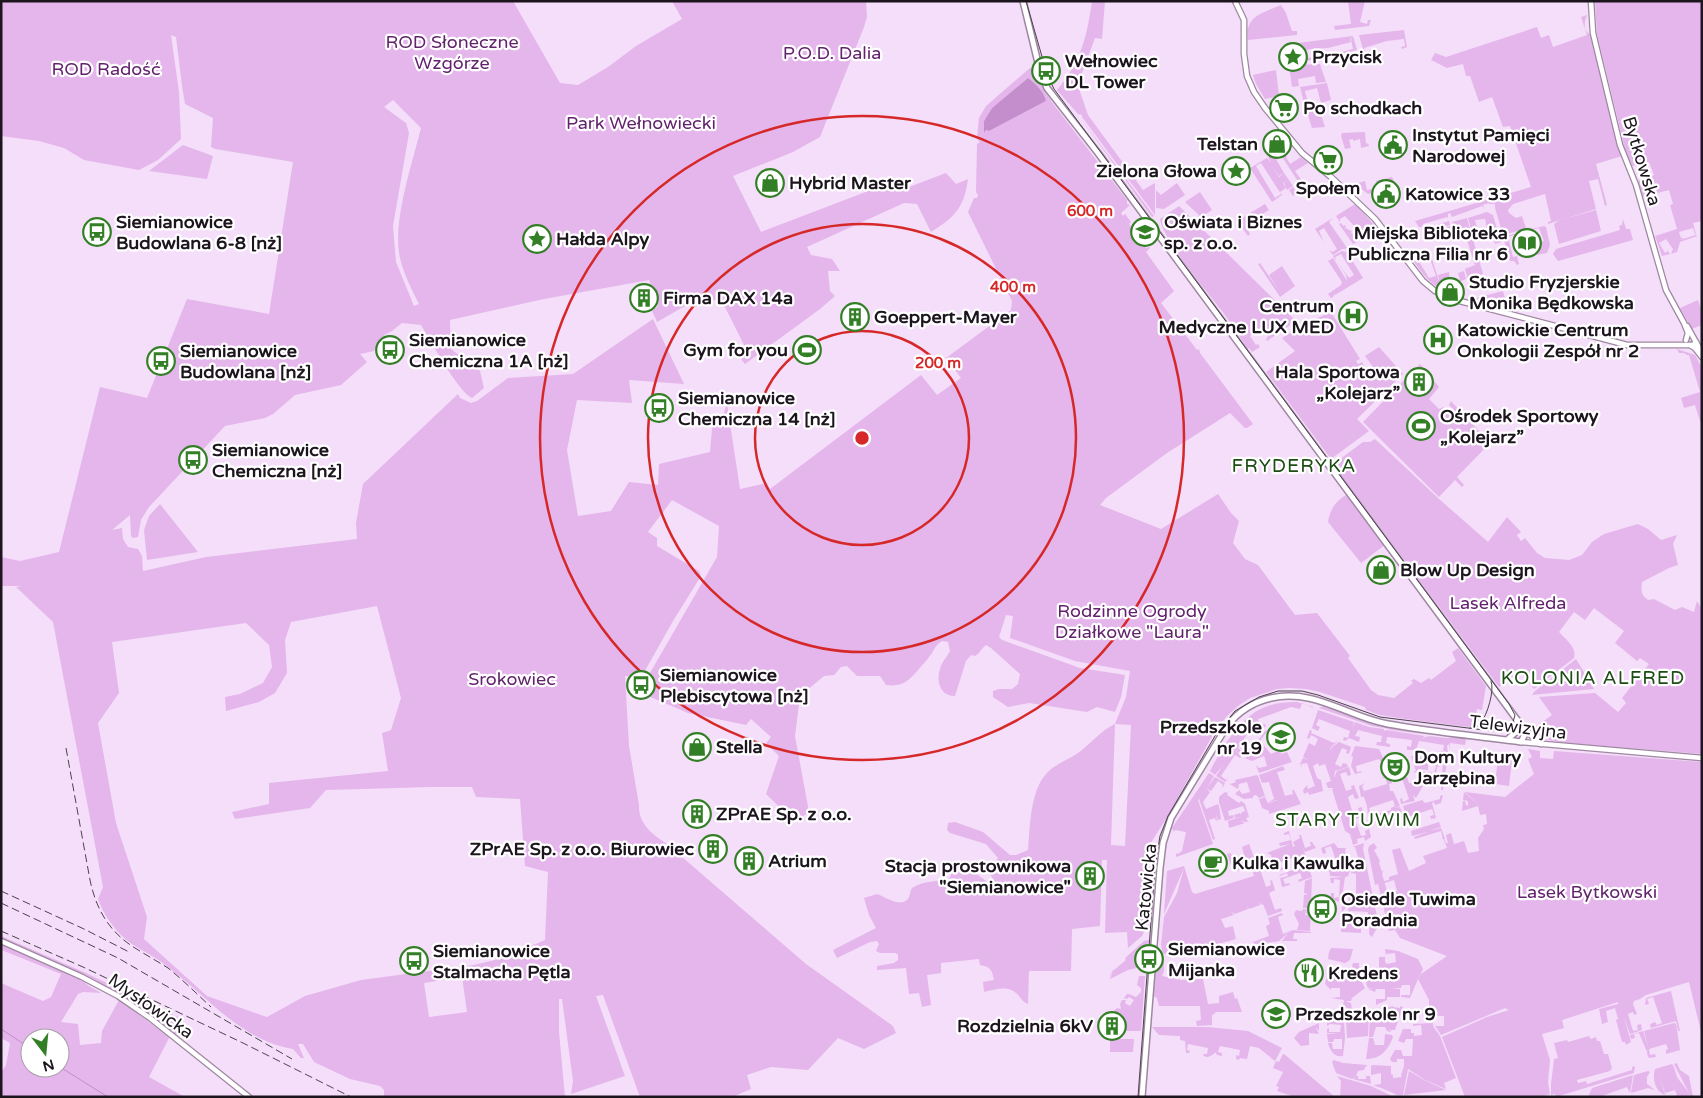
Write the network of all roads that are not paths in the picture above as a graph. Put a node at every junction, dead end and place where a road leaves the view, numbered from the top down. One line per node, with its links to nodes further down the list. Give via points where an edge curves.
1 (1023, 1): 11 (main road, via 1050,94 1086,138)
2 (1235, 1): 7 (street, via 1244,20 1245,66 1254,92 1302,153 1343,187 1382,226 1430,288 1462,302 1627,345)
3 (1591, 1): 4 (street, Bytkowska, via 1593,33 1620,144 1636,185 1666,290)
4 (1684, 323): 5 (street, Bytkowska); 6 (street, Bytkowska)
5 (1687, 339): 6 (street, via 1690,337); 7 (street)
6 (1694, 342): 7 (street); 8 (street, Bytkowska); 9 (street, Bytkowska)
7 (1680, 345)
8 (1702, 353)
9 (1702, 358)
10 (1335, 706): 14 (main road, Telewizyjna, via 1388,724); 20 (main road, Katowicka, via 1307,697 1285,695 1242,710 1227,726 1171,818 1161,854)
11 (1517, 720): 12 (main road); 13 (main road)
12 (1525, 730): 15 (main road); 16 (street)
13 (1517, 731): 14 (main road); 15 (street)
14 (1506, 740): 15 (main road, Telewizyjna)
15 (1521, 742): 16 (street, Telewizyjna)
16 (1542, 745): 17 (street, Telewizyjna)
17 (1702, 758)
18 (1, 941): 19 (street, Mysłowicka, via 118,996)
19 (249, 1097)
20 (1142, 1097)

